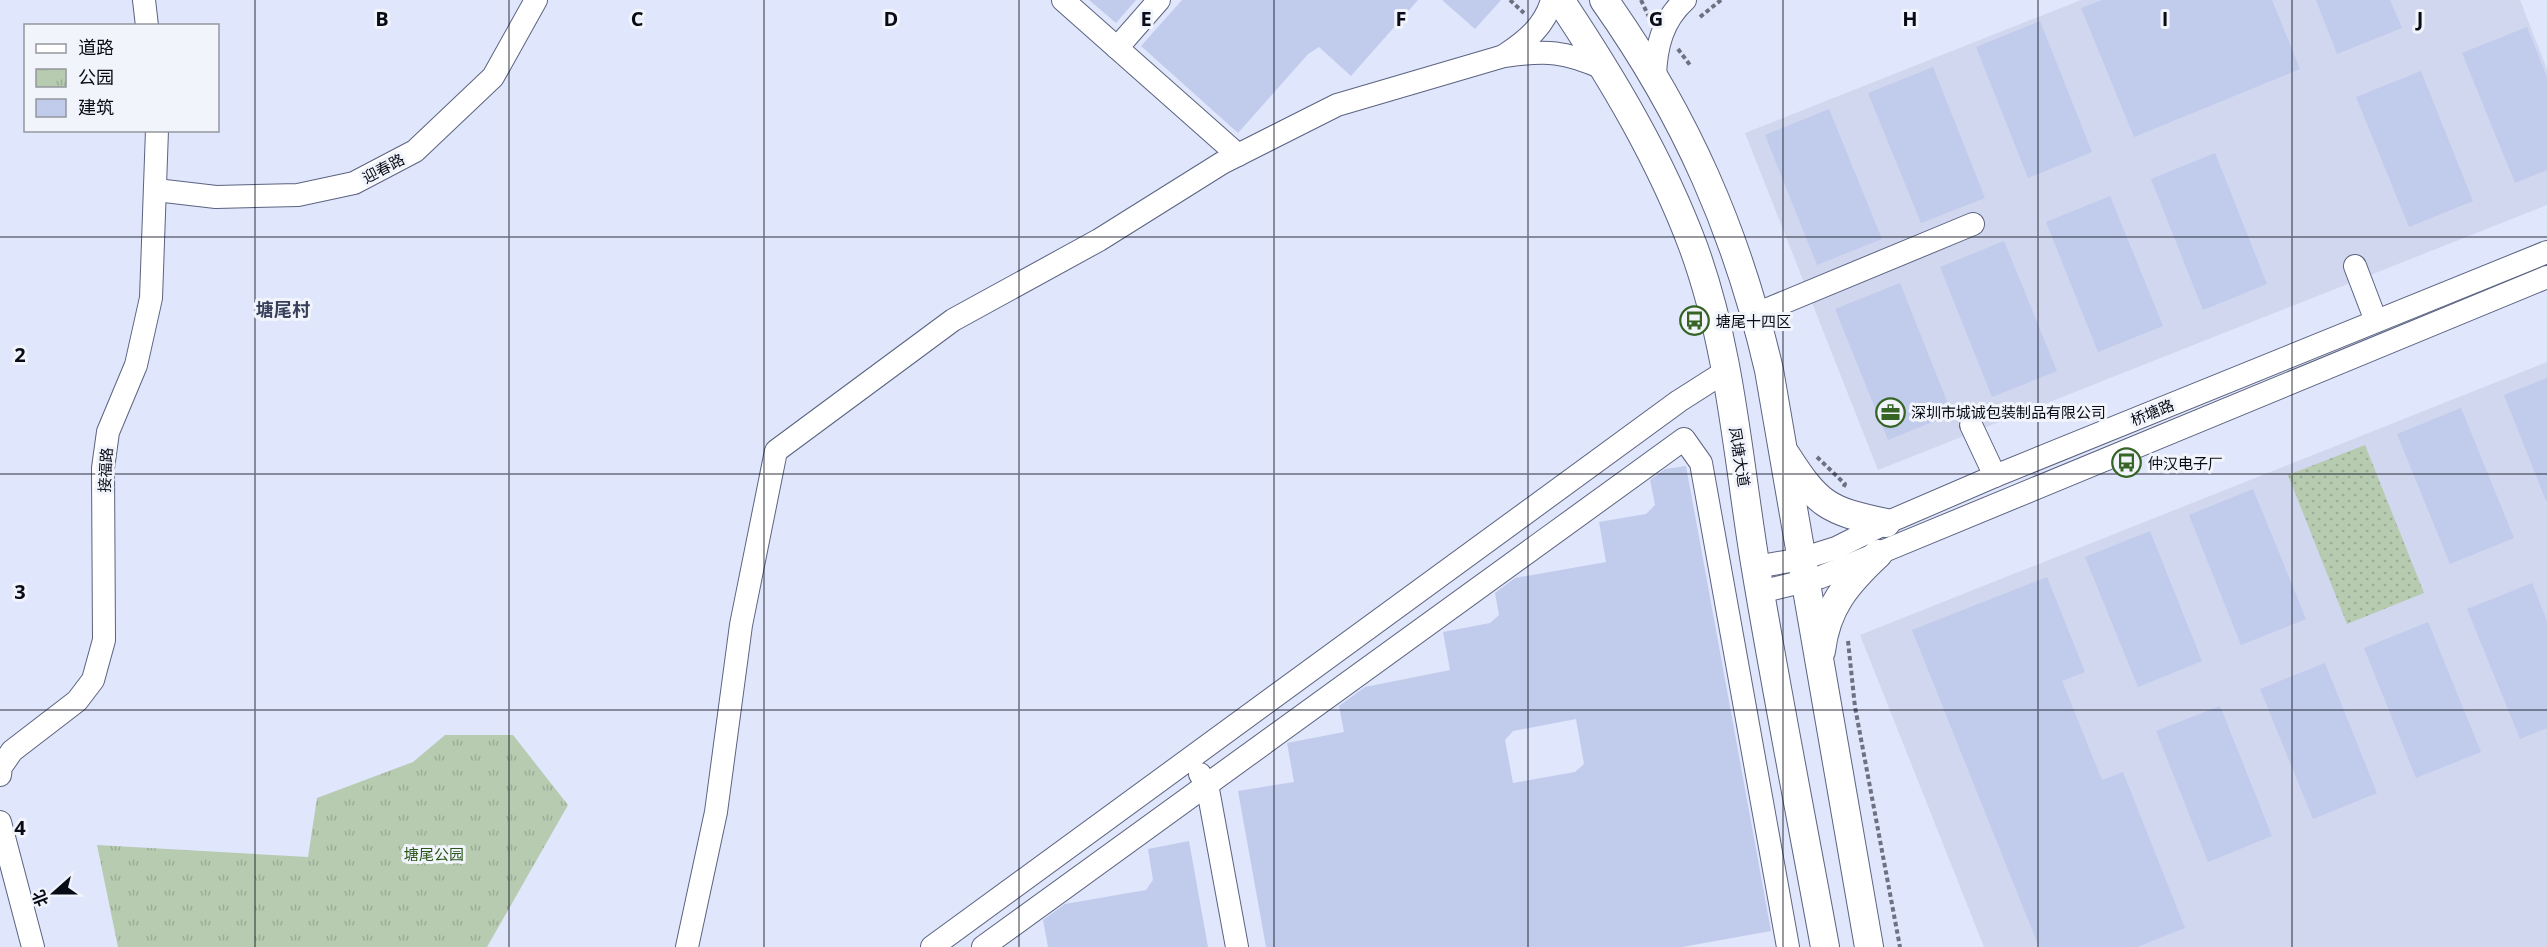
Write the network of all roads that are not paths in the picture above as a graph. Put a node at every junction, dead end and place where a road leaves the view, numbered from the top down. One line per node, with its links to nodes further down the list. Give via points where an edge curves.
1 (144, 0): 9 (street)
2 (536, 0): 16 (street, 迎春路, via 493,77 415,151 354,183 298,195 216,197)
3 (1064, 0): 10 (street)
4 (1159, 0): 10 (street)
5 (1552, 0): 11 (street, via 1539,27)
6 (1560, 0): 12 (main road, 凤塘大道)
7 (1604, 0): 13 (main road)
8 (1685, 0): 13 (street, via 1662,31 1656,50)
9 (147, 24)
10 (1117, 48): 15 (street)
11 (1504, 56): 12 (street, via 1551,52); 15 (street, via 1337,105)
12 (1605, 69): 23 (main road, 凤塘大道, via 1648,145 1689,237)
13 (1655, 76): 21 (main road, via 1706,178)
14 (157, 132): 16 (street, 接福路)
15 (1238, 155): 39 (street, via 1099,240 953,320 776,451 741,625 716,812)
16 (156, 190): 33 (street, 接福路, via 152,298 136,365 108,432 104,640 93,680 77,701 12,751)
17 (1972, 224): 21 (street)
18 (2547, 252): 22 (street, 桥塘路)
19 (2355, 266): 22 (street)
20 (2547, 277): 28 (street, 桥塘路)
21 (1756, 314): 25 (main road)
22 (2376, 321): 26 (street, 桥塘路)
23 (1726, 371): 30 (main road, 凤塘大道); 32 (street, via 1679,400)
24 (1971, 425): 26 (street)
25 (1781, 447): 27 (main road, via 1814,494 1831,508); 29 (main road)
26 (1995, 476): 27 (street, 桥塘路)
27 (1886, 523): 29 (street, 桥塘路, via 1836,548)
28 (1878, 554): 29 (street, 桥塘路); 31 (main road, via 1834,605 1824,628)
29 (1803, 571): 30 (street, 桥塘路); 31 (main road)
30 (1758, 579): 36 (main road, 凤塘大道)
31 (1819, 665): 43 (main road)
32 (1189, 759): 34 (street); 40 (street)
33 (0, 775)
34 (1207, 784): 37 (street, via 1684,439 1701,463); 41 (street); 42 (street)
35 (0, 822): 38 (street)
36 (1824, 943): 37 (street)
37 (1784, 946)
38 (33, 947)
39 (687, 947)
40 (932, 947)
41 (983, 947)
42 (1237, 947)
43 (1869, 947)

